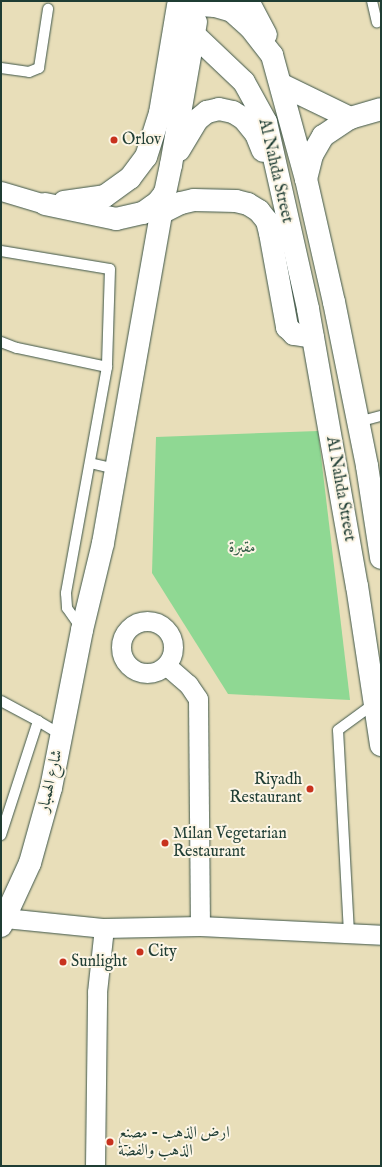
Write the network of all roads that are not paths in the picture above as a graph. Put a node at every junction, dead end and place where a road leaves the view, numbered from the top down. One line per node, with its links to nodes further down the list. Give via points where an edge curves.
1 (248, 1): 7 (main road, via 262,23)
2 (372, 1): 5 (lane)
3 (188, 5): 6 (main road, Al Nahda Street); 7 (main road, Al Nahda Street, via 223,8 238,15); 17 (main road, via 152,144 140,168 105,196)
4 (48, 9): 8 (lane, via 39,68 29,72)
5 (377, 22)
6 (194, 33): 12 (main road); 14 (main road, Al Nahda Street, via 244,82 255,99 266,122)
7 (272, 56): 9 (main road, Al Nahda Street)
8 (1, 68)
9 (282, 85): 11 (main road); 13 (main road, Al Nahda Street)
10 (381, 109): 11 (main road)
11 (350, 118): 13 (main road, via 323,136 312,155)
12 (172, 165): 14 (main road, via 197,120 212,109 225,109 250,125); 16 (main road, شارع الهمبار)
13 (306, 179): 23 (main road, Al Nahda Street)
14 (277, 181): 19 (main road, Al Nahda Street)
15 (1, 191): 17 (street)
16 (164, 203): 17 (main road, via 116,219); 19 (main road, via 194,200 236,201 248,204 259,211 266,221 270,234 287,328 294,334); 26 (main road, شارع الهمبار)
17 (45, 204)
18 (1, 251): 21 (lane, via 110,269)
19 (313, 336): 32 (main road, Al Nahda Street)
20 (1, 342): 21 (lane, via 17,348)
21 (107, 367): 24 (lane)
22 (381, 416): 23 (lane)
23 (358, 422): 25 (main road, Al Nahda Street)
24 (90, 463): 26 (lane); 29 (lane, via 65,601)
25 (367, 466): 27 (street); 28 (main road, Al Nahda Street)
26 (116, 469): 29 (main road, شارع الهمبار, via 103,543)
27 (381, 503)
28 (381, 558)
29 (82, 630): 34 (main road, شارع الهمبار)
30 (167, 666): 38 (street, via 188,684 198,699)
31 (1, 701): 33 (lane)
32 (375, 703): 35 (main road, Al Nahda Street); 40 (lane, via 338,730)
33 (38, 720): 34 (lane); 36 (lane)
34 (62, 734): 37 (main road, شارع الهمبار, via 51,788 30,863)
35 (381, 746)
36 (1, 835)
37 (3, 922): 39 (street)
38 (200, 926): 39 (street); 40 (street)
39 (104, 928): 42 (street, via 97,992)
40 (349, 933): 41 (street)
41 (381, 935)
42 (95, 1166)

